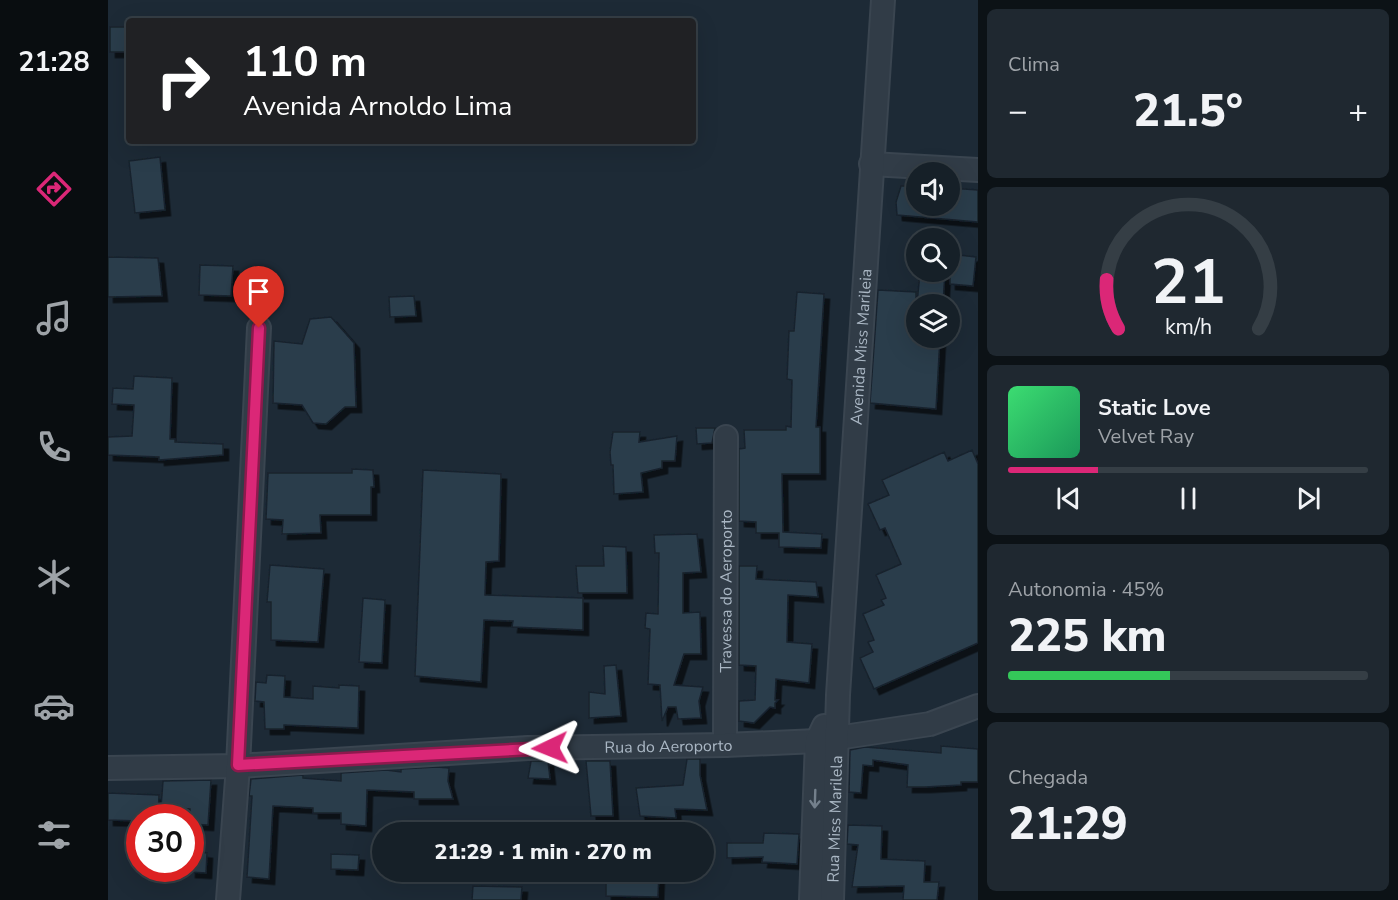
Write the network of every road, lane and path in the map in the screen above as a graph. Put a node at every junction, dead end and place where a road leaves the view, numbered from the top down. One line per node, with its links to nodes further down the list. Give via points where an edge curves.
1 (884, 0): 2 (street, Avenida Miss Marileia)
2 (871, 164): 3 (street); 7 (street, Avenida Miss Marileia, via 838,695)
3 (978, 170)
4 (259, 328): 9 (street)
5 (726, 437): 8 (street, Travessa do Aeroporto)
6 (976, 709): 7 (street, Rua do Aeroporto, via 919,726)
7 (827, 739): 8 (street, Rua do Aeroporto); 12 (street, Rua Miss Marilela, one-way to 12); 13 (street, Rua Miss Marilela)
8 (725, 745): 9 (street, Rua do Aeroporto, via 528,748)
9 (238, 765): 10 (street, Rua do Aeroporto); 11 (street)
10 (108, 768)
11 (228, 900)
12 (811, 900)
13 (832, 900)

